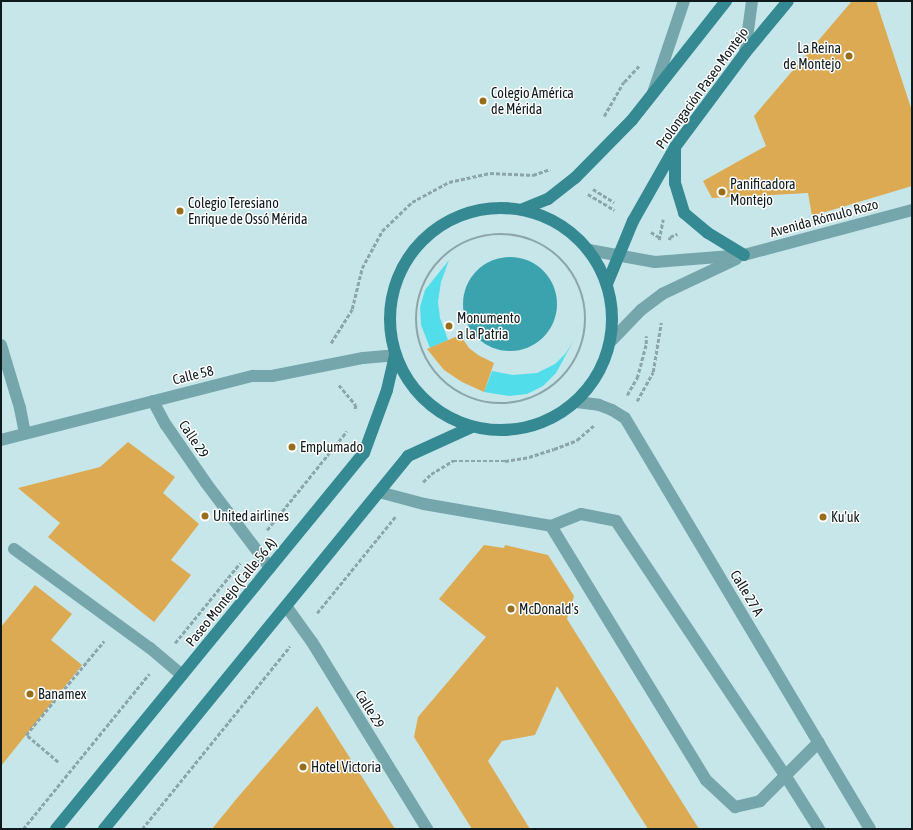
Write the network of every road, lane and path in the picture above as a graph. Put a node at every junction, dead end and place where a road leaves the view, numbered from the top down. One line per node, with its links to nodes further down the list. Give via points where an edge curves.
1 (684, 1): 7 (street)
2 (726, 1): 7 (main road)
3 (752, 1): 5 (street)
4 (788, 1): 5 (main road, Prolongación Paseo Montejo)
5 (745, 53): 9 (main road, Prolongación Paseo Montejo)
6 (624, 82): 8 (path)
7 (653, 93): 15 (main road, via 632,120 575,178 548,199)
8 (600, 121)
9 (675, 147): 18 (main road, via 675,183 684,213 708,233); 19 (main road, Prolongación Paseo Montejo, via 633,221)
10 (556, 166): 25 (path, via 533,175 490,173 449,182 412,202 382,232 362,268 352,309)
11 (591, 188): 13 (path)
12 (586, 193): 14 (path)
13 (614, 202)
14 (610, 208)
15 (523, 209): 17 (main road, via 567,228); 26 (main road, via 498,207 451,218 430,232 413,250 398,274 390,300 389,328)
16 (912, 210): 18 (street, Avenida Rómulo Rozo)
17 (589, 250): 19 (street, Avenida Rómulo Rozo); 21 (main road)
18 (744, 255): 19 (street, Avenida Rómulo Rozo, via 655,262); 23 (street, Avenida Rómulo Rozo, via 662,294 641,310)
19 (619, 257): 21 (main road, Prolongación Paseo Montejo)
20 (433, 266): 20 (path, via 418,295 415,328 425,359 444,382 459,394 474,400 508,404 540,395 554,387 566,375 583,346 586,311 583,294 576,278 554,252 524,236 490,234 458,244)
21 (607, 284): 23 (main road, via 613,313)
22 (646, 332): 30 (path, via 646,344 637,378 623,402)
23 (611, 341): 29 (main road, via 603,366 590,387)
24 (1, 345): 34 (street, via 21,411)
25 (329, 347)
26 (395, 355): 28 (street, Calle 58, via 363,358 272,376 253,376); 32 (main road, via 403,373 428,403 448,417); 41 (main road, Paseo Montejo (Calle 56 A), via 387,390 364,453)
27 (338, 383): 31 (path, via 356,405)
28 (153, 401): 34 (street, Calle 58); 41 (street, Calle 29, via 166,425 206,483)
29 (576, 402): 30 (street, Calle 27 A, via 589,402); 32 (main road, via 553,418 527,428 499,430)
30 (612, 410): 37 (path, via 577,440 554,449 504,461 452,461 431,474); 48 (street, Calle 27 A, via 625,418)
31 (354, 414)
32 (472, 427): 36 (main road, via 408,456)
33 (348, 429): 39 (path)
34 (25, 434): 35 (street, Calle 58)
35 (1, 440)
36 (379, 492): 37 (street); 43 (main road)
37 (409, 499): 38 (street, via 424,504); 45 (path)
38 (551, 526): 50 (street, via 581,514 616,521); 50 (street, via 706,780 735,807 760,801)
39 (267, 530)
40 (14, 549): 44 (street)
41 (270, 568): 47 (main road, Paseo Montejo (Calle 56 A))
42 (236, 569): 46 (path)
43 (286, 606): 45 (street, Calle 29); 53 (main road)
44 (118, 624): 46 (street); 49 (path, via 26,735)
45 (303, 630): 54 (path); 55 (street, Calle 29)
46 (162, 658): 47 (street); 51 (path)
47 (182, 675): 52 (main road, Paseo Montejo (Calle 56 A))
48 (819, 742): 50 (street); 57 (street, Calle 27 A)
49 (58, 762)
50 (785, 775): 56 (street)
51 (23, 829)
52 (56, 829)
53 (104, 829)
54 (142, 829)
55 (426, 829)
56 (819, 829)
57 (870, 829)

